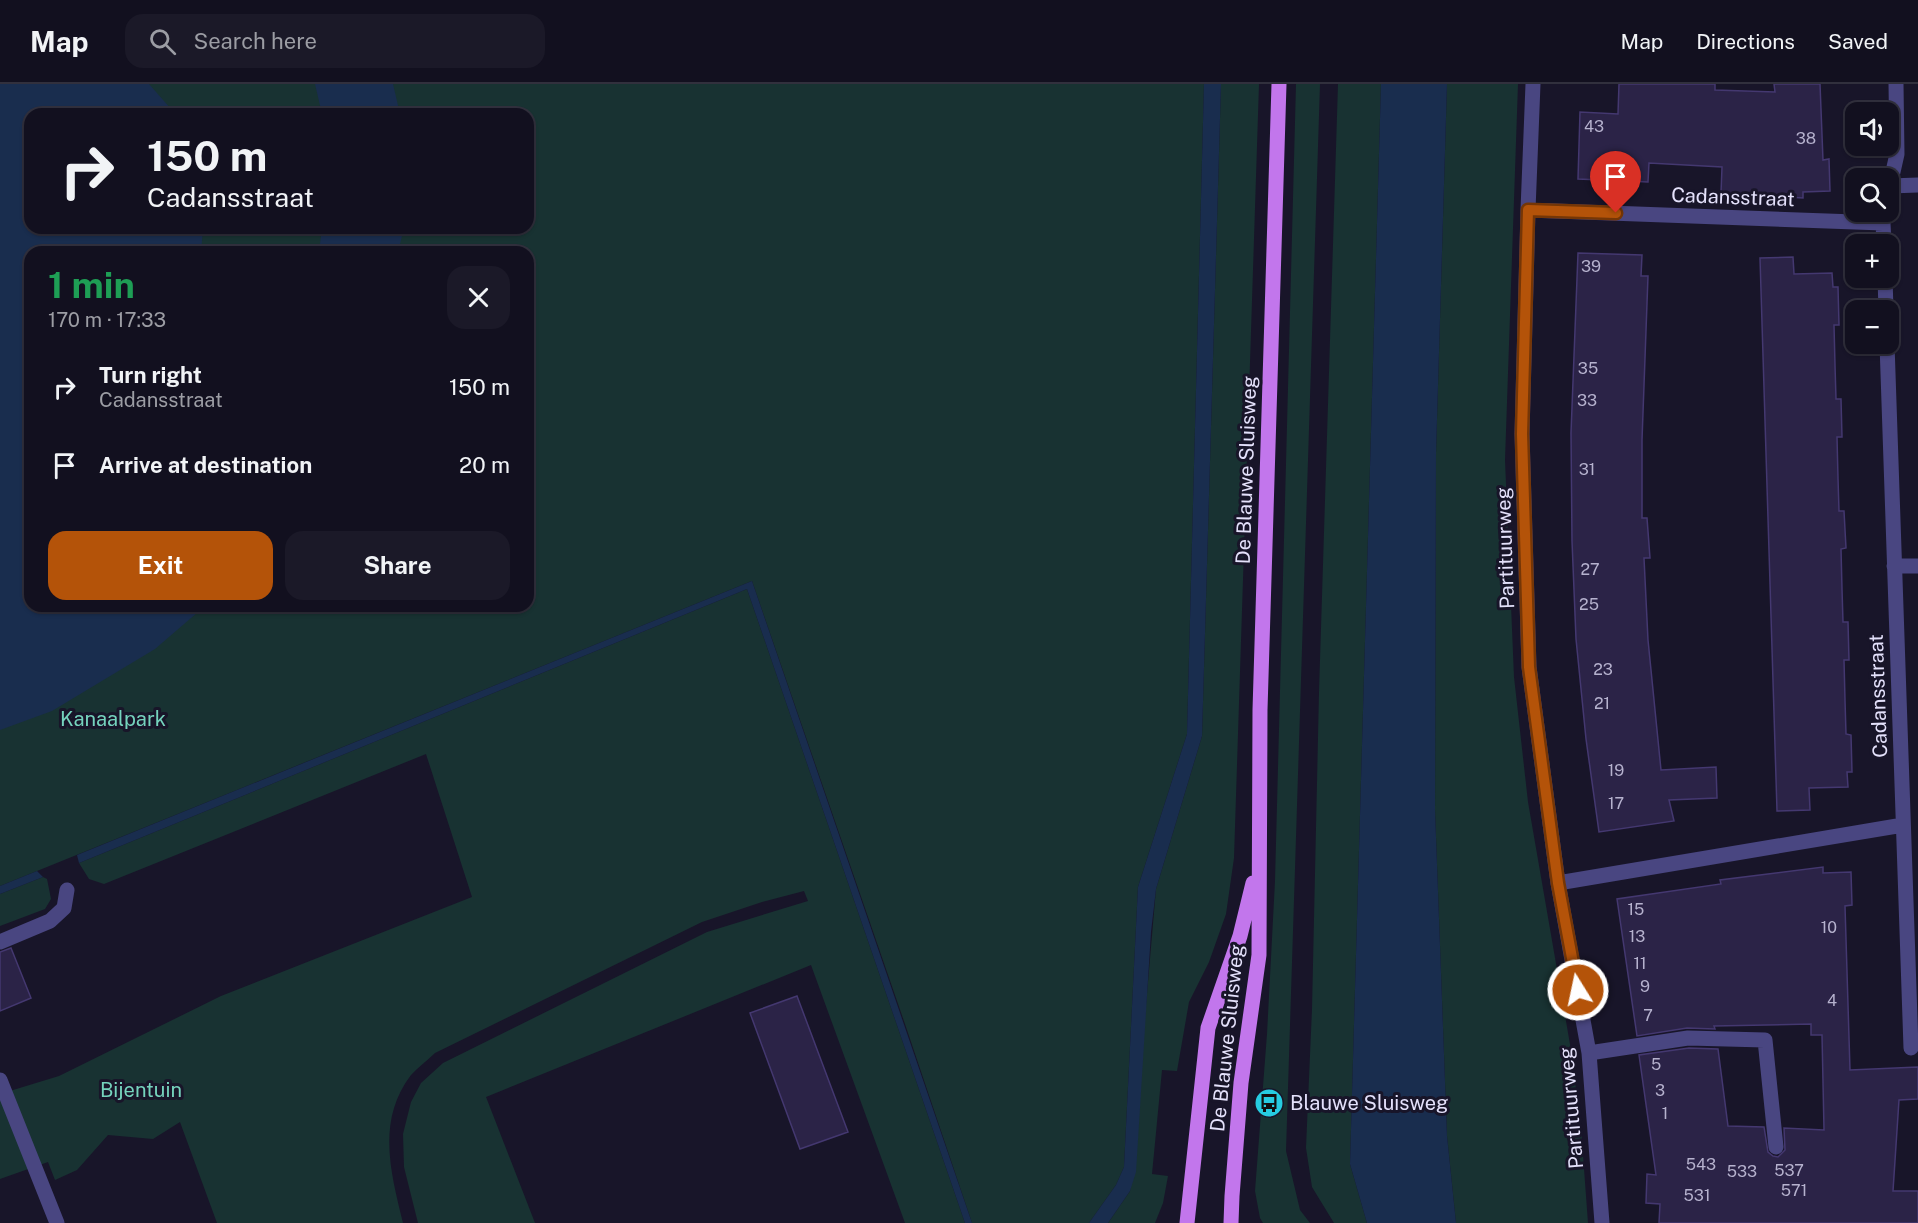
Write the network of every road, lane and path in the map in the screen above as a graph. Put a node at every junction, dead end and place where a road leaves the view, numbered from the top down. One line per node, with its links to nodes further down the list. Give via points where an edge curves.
1 (1279, 84): 13 (main road, De Blauwe Sluisweg)
2 (1533, 84): 7 (street)
3 (1896, 84): 4 (street)
4 (1894, 168)
5 (1918, 186): 6 (street)
6 (1899, 189)
7 (1528, 210): 8 (street, Cadansstraat); 14 (street, Partituurweg, via 1522,434 1529,667)
8 (1845, 217)
9 (1887, 354): 10 (street, Cadansstraat)
10 (1894, 566): 11 (street); 12 (street, Cadansstraat)
11 (1918, 566)
12 (1904, 825): 14 (street); 17 (street, Cadansstraat)
13 (1259, 857): 23 (main road, De Blauwe Sluisweg, via 1240,936 1208,1028); 24 (main road, De Blauwe Sluisweg, via 1259,955 1241,1083)
14 (1558, 883): 19 (street, Partituurweg)
15 (67, 890): 16 (street, via 64,908 50,921)
16 (0, 942)
17 (1913, 942): 18 (street, Cadansstraat)
18 (1911, 1047)
19 (1589, 1053): 21 (street, via 1688,1038 1765,1040); 25 (street, Partituurweg)
20 (0, 1080): 22 (street)
21 (1776, 1146)
22 (57, 1223)
23 (1187, 1223)
24 (1232, 1223)
25 (1602, 1223)

